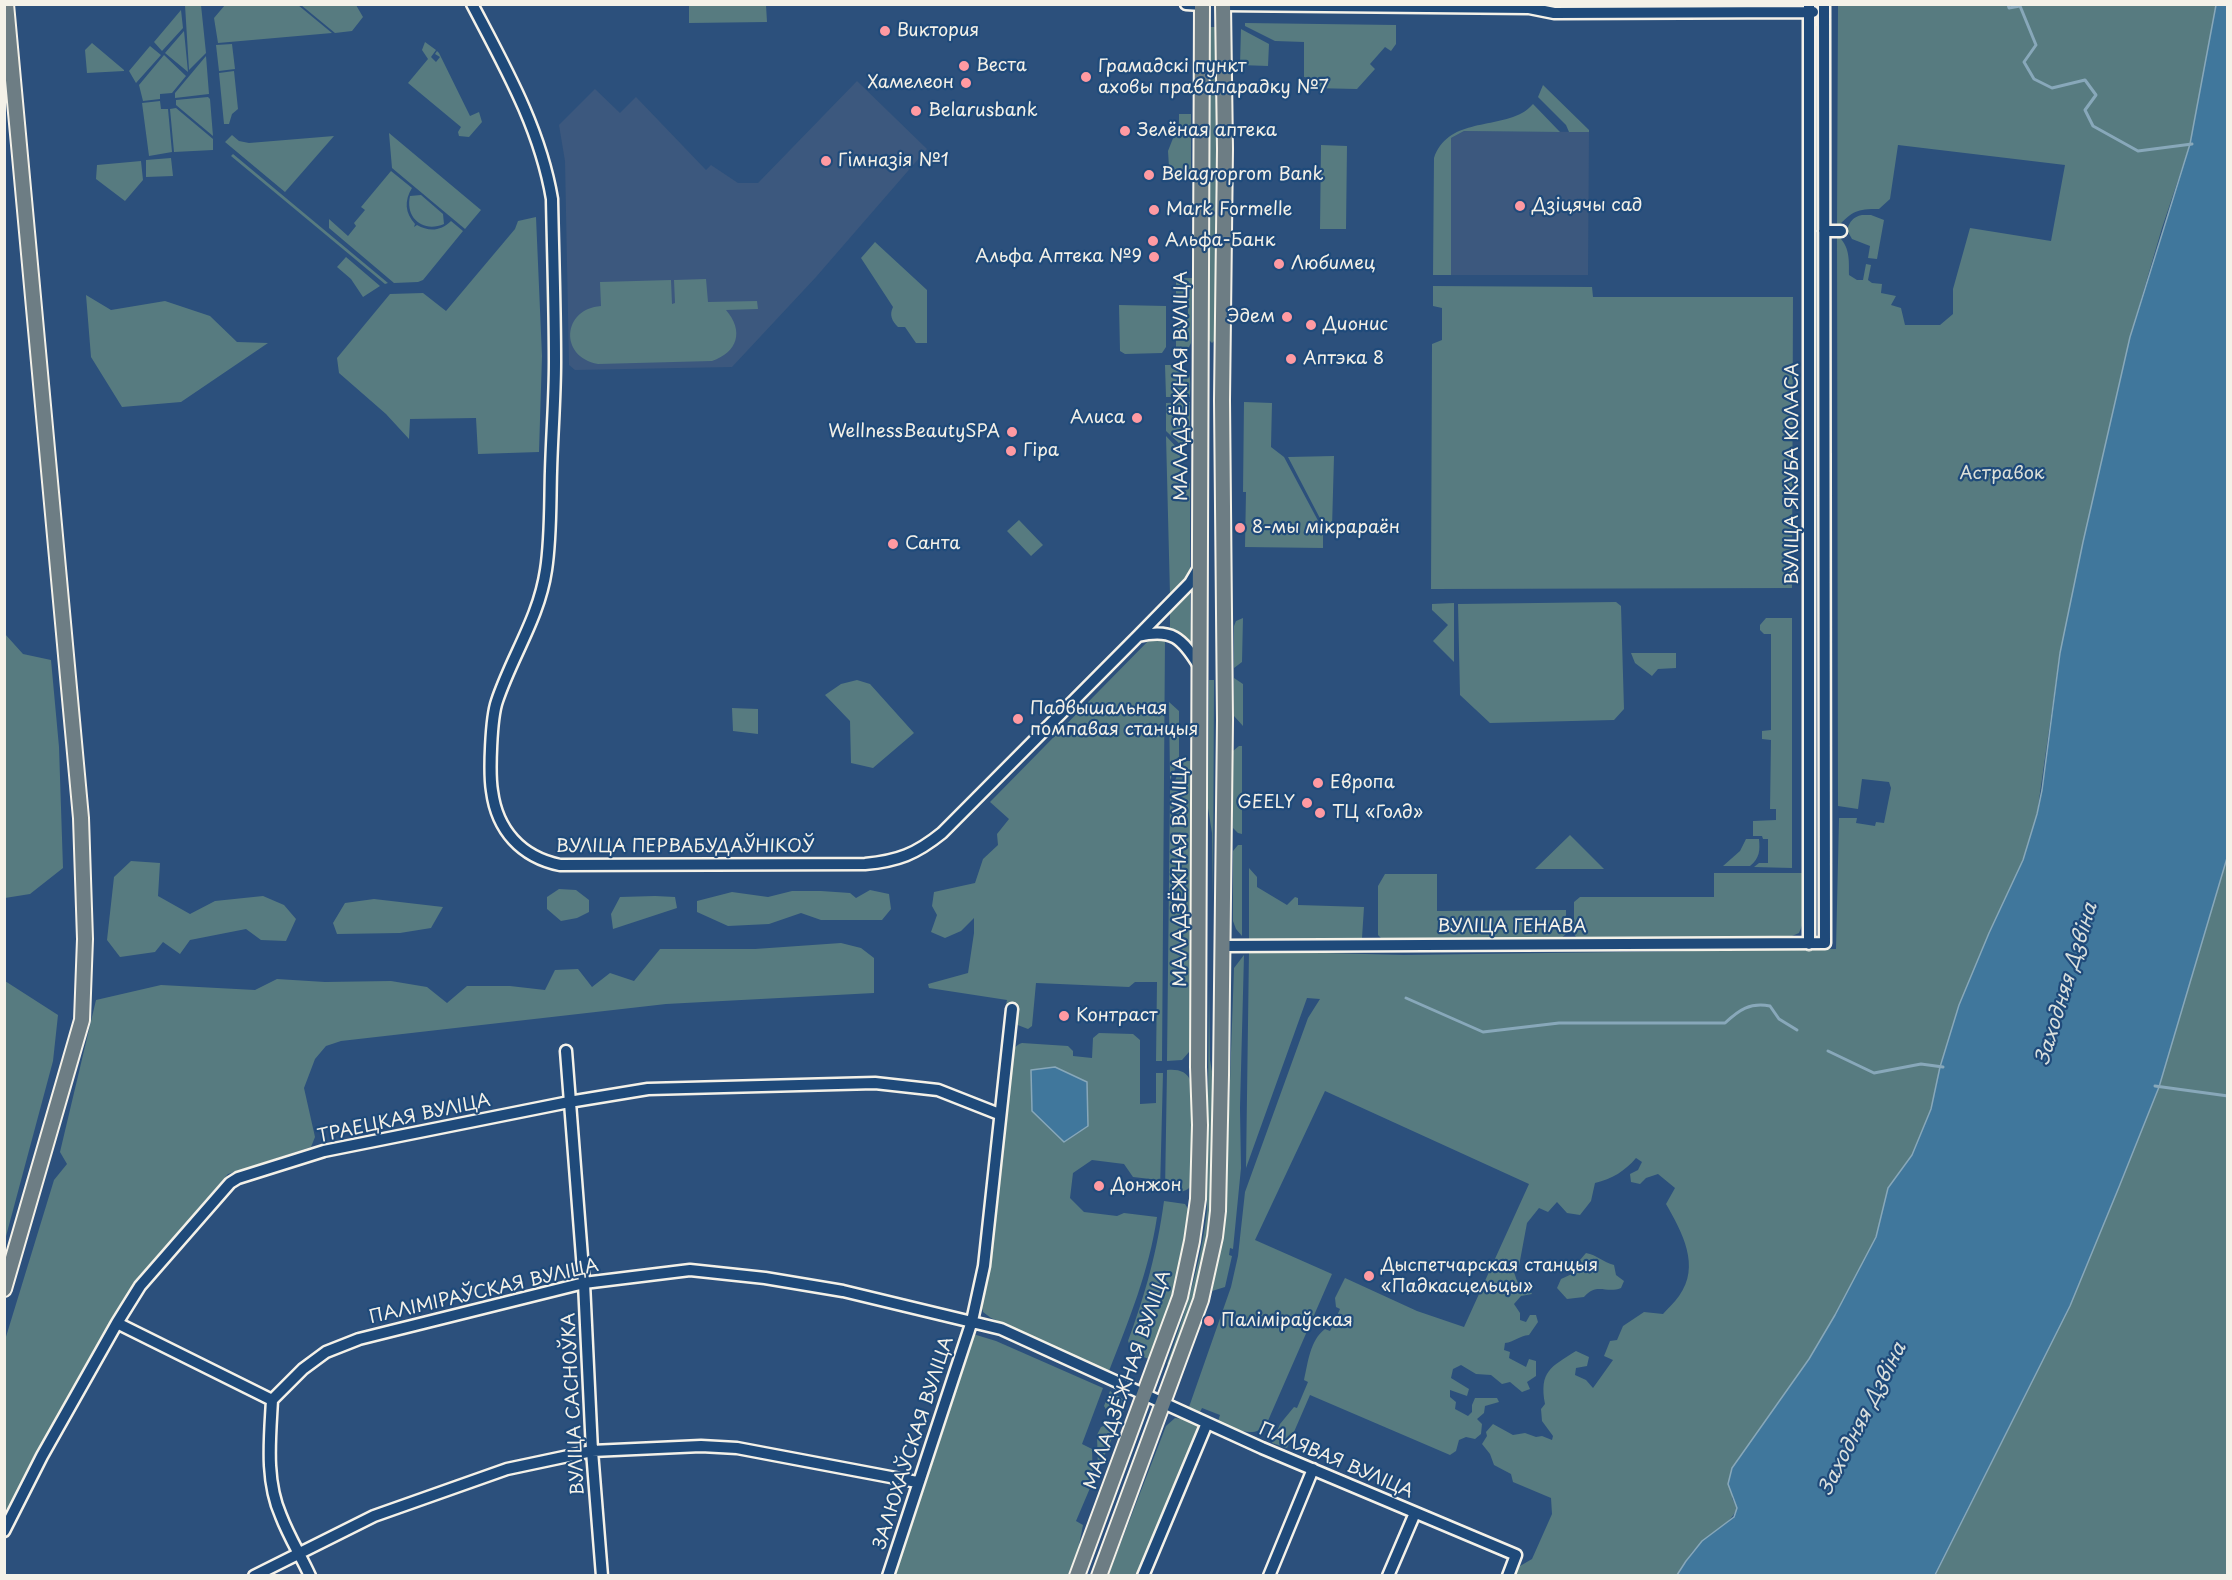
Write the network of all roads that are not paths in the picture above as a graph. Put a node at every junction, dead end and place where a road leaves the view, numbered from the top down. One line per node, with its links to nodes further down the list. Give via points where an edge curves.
1 (6, 4): 28 (main road, via 81,818 85,939 82,1020)
2 (472, 4): 15 (street, ВУЛІЦА ПЕРВАБУДАЎНІКОЎ, via 525,106 548,172 552,199 555,364 547,567 539,605 502,687 493,719 491,789 497,814 516,844 530,855 560,865 865,864 908,856 942,833)
3 (1186, 4): 4 (street)
4 (1202, 5): 5 (main road); 14 (main road, МАЛАДЗЁЖНАЯ ВУЛІЦА)
5 (1223, 5): 6 (street, via 1529,8 1554,13); 22 (main road)
6 (1808, 8): 7 (street); 10 (street, ВУЛІЦА ЯКУБА КОЛАСА)
7 (1824, 8): 8 (street, ВУЛІЦА ЯКУБА КОЛАСА)
8 (1824, 231): 9 (street); 11 (street, ВУЛІЦА ЯКУБА КОЛАСА)
9 (1841, 231)
10 (1809, 250): 11 (street); 12 (street, ВУЛІЦА ЯКУБА КОЛАСА)
11 (1824, 251): 13 (street, ВУЛІЦА ЯКУБА КОЛАСА)
12 (1810, 482): 13 (street); 17 (street, ВУЛІЦА ЯКУБА КОЛАСА)
13 (1824, 482): 18 (street, ВУЛІЦА ЯКУБА КОЛАСА)
14 (1200, 566): 15 (street, ВУЛІЦА ПЕРВАБУДАЎНІКОЎ, via 1190,582); 16 (main road, МАЛАДЗЁЖНАЯ ВУЛІЦА)
15 (1138, 636): 16 (street, via 1154,632 1178,639)
16 (1199, 666): 21 (main road, МАЛАДЗЁЖНАЯ ВУЛІЦА)
17 (1810, 727): 18 (street); 20 (street, ВУЛІЦА ЯКУБА КОЛАСА)
18 (1825, 727): 19 (street, ВУЛІЦА ЯКУБА КОЛАСА)
19 (1825, 943): 20 (street, ВУЛІЦА ГЕНАВА)
20 (1809, 944): 22 (street, ВУЛІЦА ГЕНАВА)
21 (1199, 946): 22 (main road, ВУЛІЦА ГЕНАВА); 31 (main road, МАЛАДЗЁЖНАЯ ВУЛІЦА, via 1198,1199 1180,1297)
22 (1223, 946): 33 (main road, via 1220,1170 1215,1237 1201,1300)
23 (1012, 1009): 26 (street)
24 (566, 1050): 25 (street, ВУЛІЦА САСНОЎКА)
25 (569, 1102): 26 (street, ТРАЕЦКАЯ ВУЛІЦА, via 648,1089 875,1083 938,1090); 27 (street, ВУЛІЦА САСНОЎКА); 30 (street, ТРАЕЦКАЯ ВУЛІЦА, via 324,1151 238,1178 141,1286)
26 (999, 1114): 29 (street, via 984,1266)
27 (584, 1283): 29 (street, ПАЛІМІРАЎСКАЯ ВУЛІЦА, via 690,1270 843,1291); 32 (street, ПАЛІМІРАЎСКАЯ ВУЛІЦА, via 358,1339 327,1352 303,1369); 35 (street, ВУЛІЦА САСНОЎКА)
28 (4, 1289)
29 (972, 1321): 31 (street, ПАЛІМІРАЎСКАЯ ВУЛІЦА, via 1001,1329); 37 (street, ЗАЛЮХАЎСКАЯ ВУЛІЦА)
30 (117, 1323): 32 (street); 39 (street, ТРАЕЦКАЯ ВУЛІЦА)
31 (1144, 1394): 33 (street, ПАЛЯВАЯ ВУЛІЦА); 45 (main road, МАЛАДЗЁЖНАЯ ВУЛІЦА)
32 (272, 1400): 40 (street, via 272,1484 280,1515)
33 (1163, 1403): 34 (street, ПАЛЯВАЯ ВУЛІЦА); 46 (main road)
34 (1207, 1423): 36 (street, ПАЛЯВАЯ ВУЛІЦА); 47 (street)
35 (592, 1451): 37 (street, via 737,1448); 40 (street, via 507,1469 374,1516); 43 (street, ВУЛІЦА САСНОЎКА)
36 (1313, 1469): 38 (street, ПАЛЯВАЯ ВУЛІЦА); 48 (street)
37 (917, 1482): 44 (street, ЗАЛЮХАЎСКАЯ ВУЛІЦА)
38 (1415, 1513): 49 (street); 50 (street, ПАЛЯВАЯ ВУЛІЦА, via 1516,1555)
39 (4, 1531)
40 (299, 1553): 41 (street); 42 (street)
41 (254, 1575)
42 (310, 1575)
43 (602, 1575)
44 (888, 1575)
45 (1077, 1575)
46 (1099, 1575)
47 (1143, 1575)
48 (1269, 1575)
49 (1388, 1575)
50 (1508, 1575)

